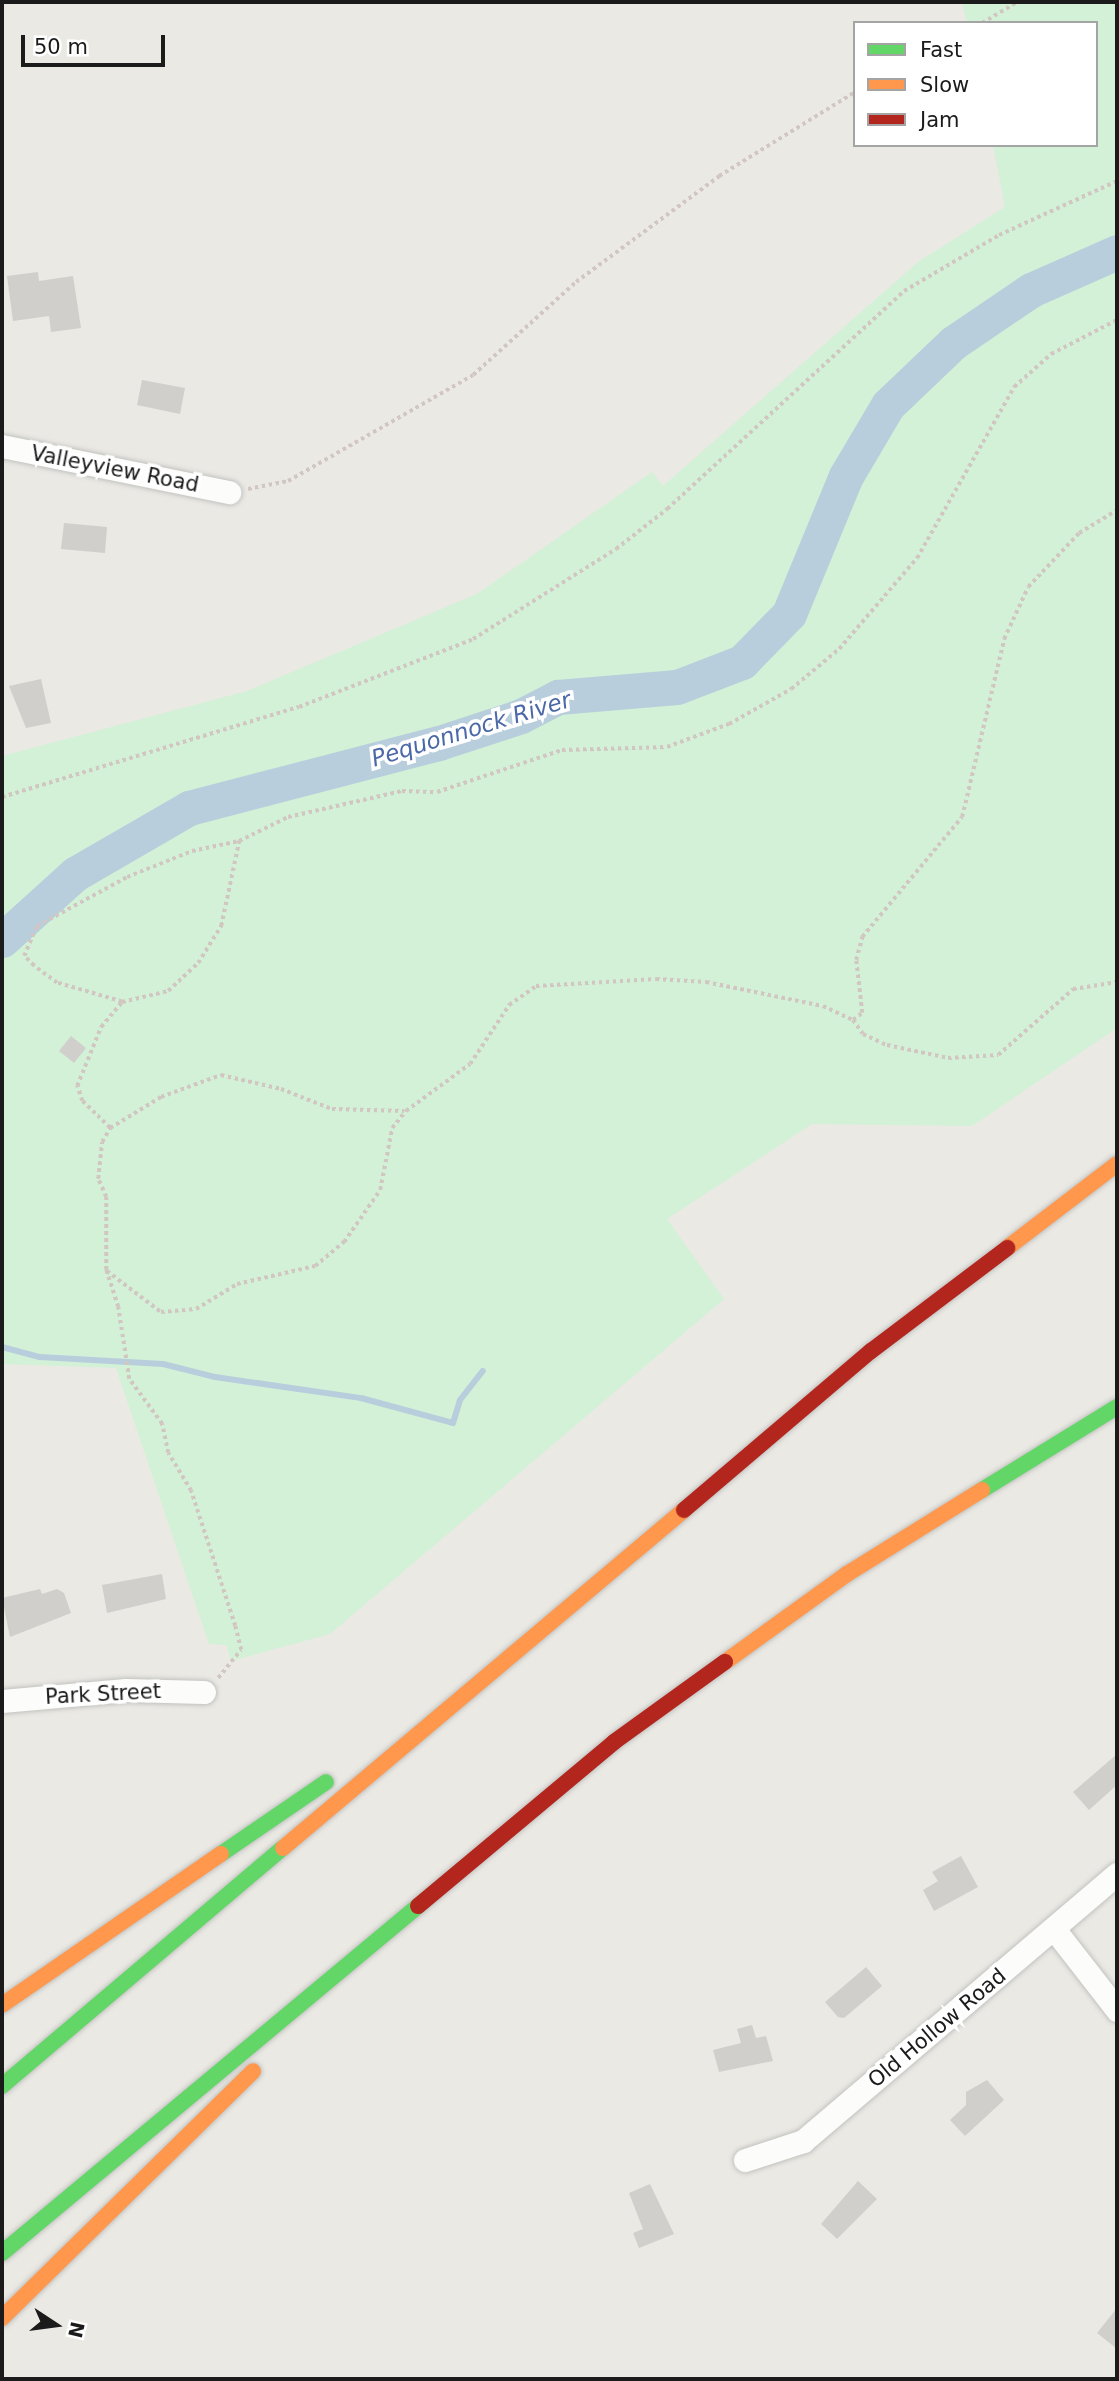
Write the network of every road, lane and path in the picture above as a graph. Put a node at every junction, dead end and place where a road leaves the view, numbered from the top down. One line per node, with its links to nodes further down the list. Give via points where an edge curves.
1 (1017, 2): 2 (path)
2 (985, 21)
3 (853, 93): 7 (path, via 719,176 576,282 473,375 288,481)
4 (1117, 181): 9 (path, via 999,235 904,291 667,509 616,549 473,639 299,707)
5 (1117, 320): 10 (path, via 1051,354 1014,387 917,558 839,649 791,689 729,724 667,747 562,750 437,792 402,791 288,817)
6 (2, 446): 7 (street, Valleyview Road)
7 (229, 492)
8 (1117, 510): 13 (path, via 1072,539 1028,587 1004,639 962,817 862,937 856,960 862,1013)
9 (2, 797)
10 (239, 841): 12 (path, via 221,926 198,963 168,990); 12 (path, via 192,851 127,877 37,926 24,956 34,966 57,984)
11 (1117, 982): 13 (path, via 1073,989 998,1055 948,1058 887,1045 863,1034)
12 (122, 1002): 15 (path, via 101,1027 77,1086 82,1101)
13 (853, 1020): 14 (path, via 823,1006 706,982 656,979 536,986 509,1004 470,1064 449,1084)
14 (406, 1111): 15 (path, via 332,1109 281,1088 221,1075 161,1097); 17 (path, via 392,1128 380,1190 344,1242 314,1266 237,1284 196,1308 161,1312)
15 (110, 1128): 17 (path, via 102,1142 98,1179 106,1197)
16 (1117, 1164): 19 (highway, via 925,1306)
17 (106, 1270): 20 (path, via 118,1307 129,1379 162,1423 168,1453 191,1491 241,1650 230,1669)
18 (1117, 1407): 24 (highway, via 799,1608)
19 (603, 1577): 22 (highway); 29 (highway)
20 (204, 1692): 21 (street, Park Street, via 126,1690)
21 (2, 1701)
22 (380, 1742)
23 (335, 1775): 27 (highway)
24 (503, 1829): 31 (highway); 32 (highway)
25 (1117, 1874): 26 (street, Old Hollow Road)
26 (1054, 1929): 28 (street); 30 (street, Old Hollow Road, via 803,2141)
27 (2, 2005)
28 (1117, 2010)
29 (2, 2086)
30 (746, 2160)
31 (2, 2253)
32 (2, 2318)

